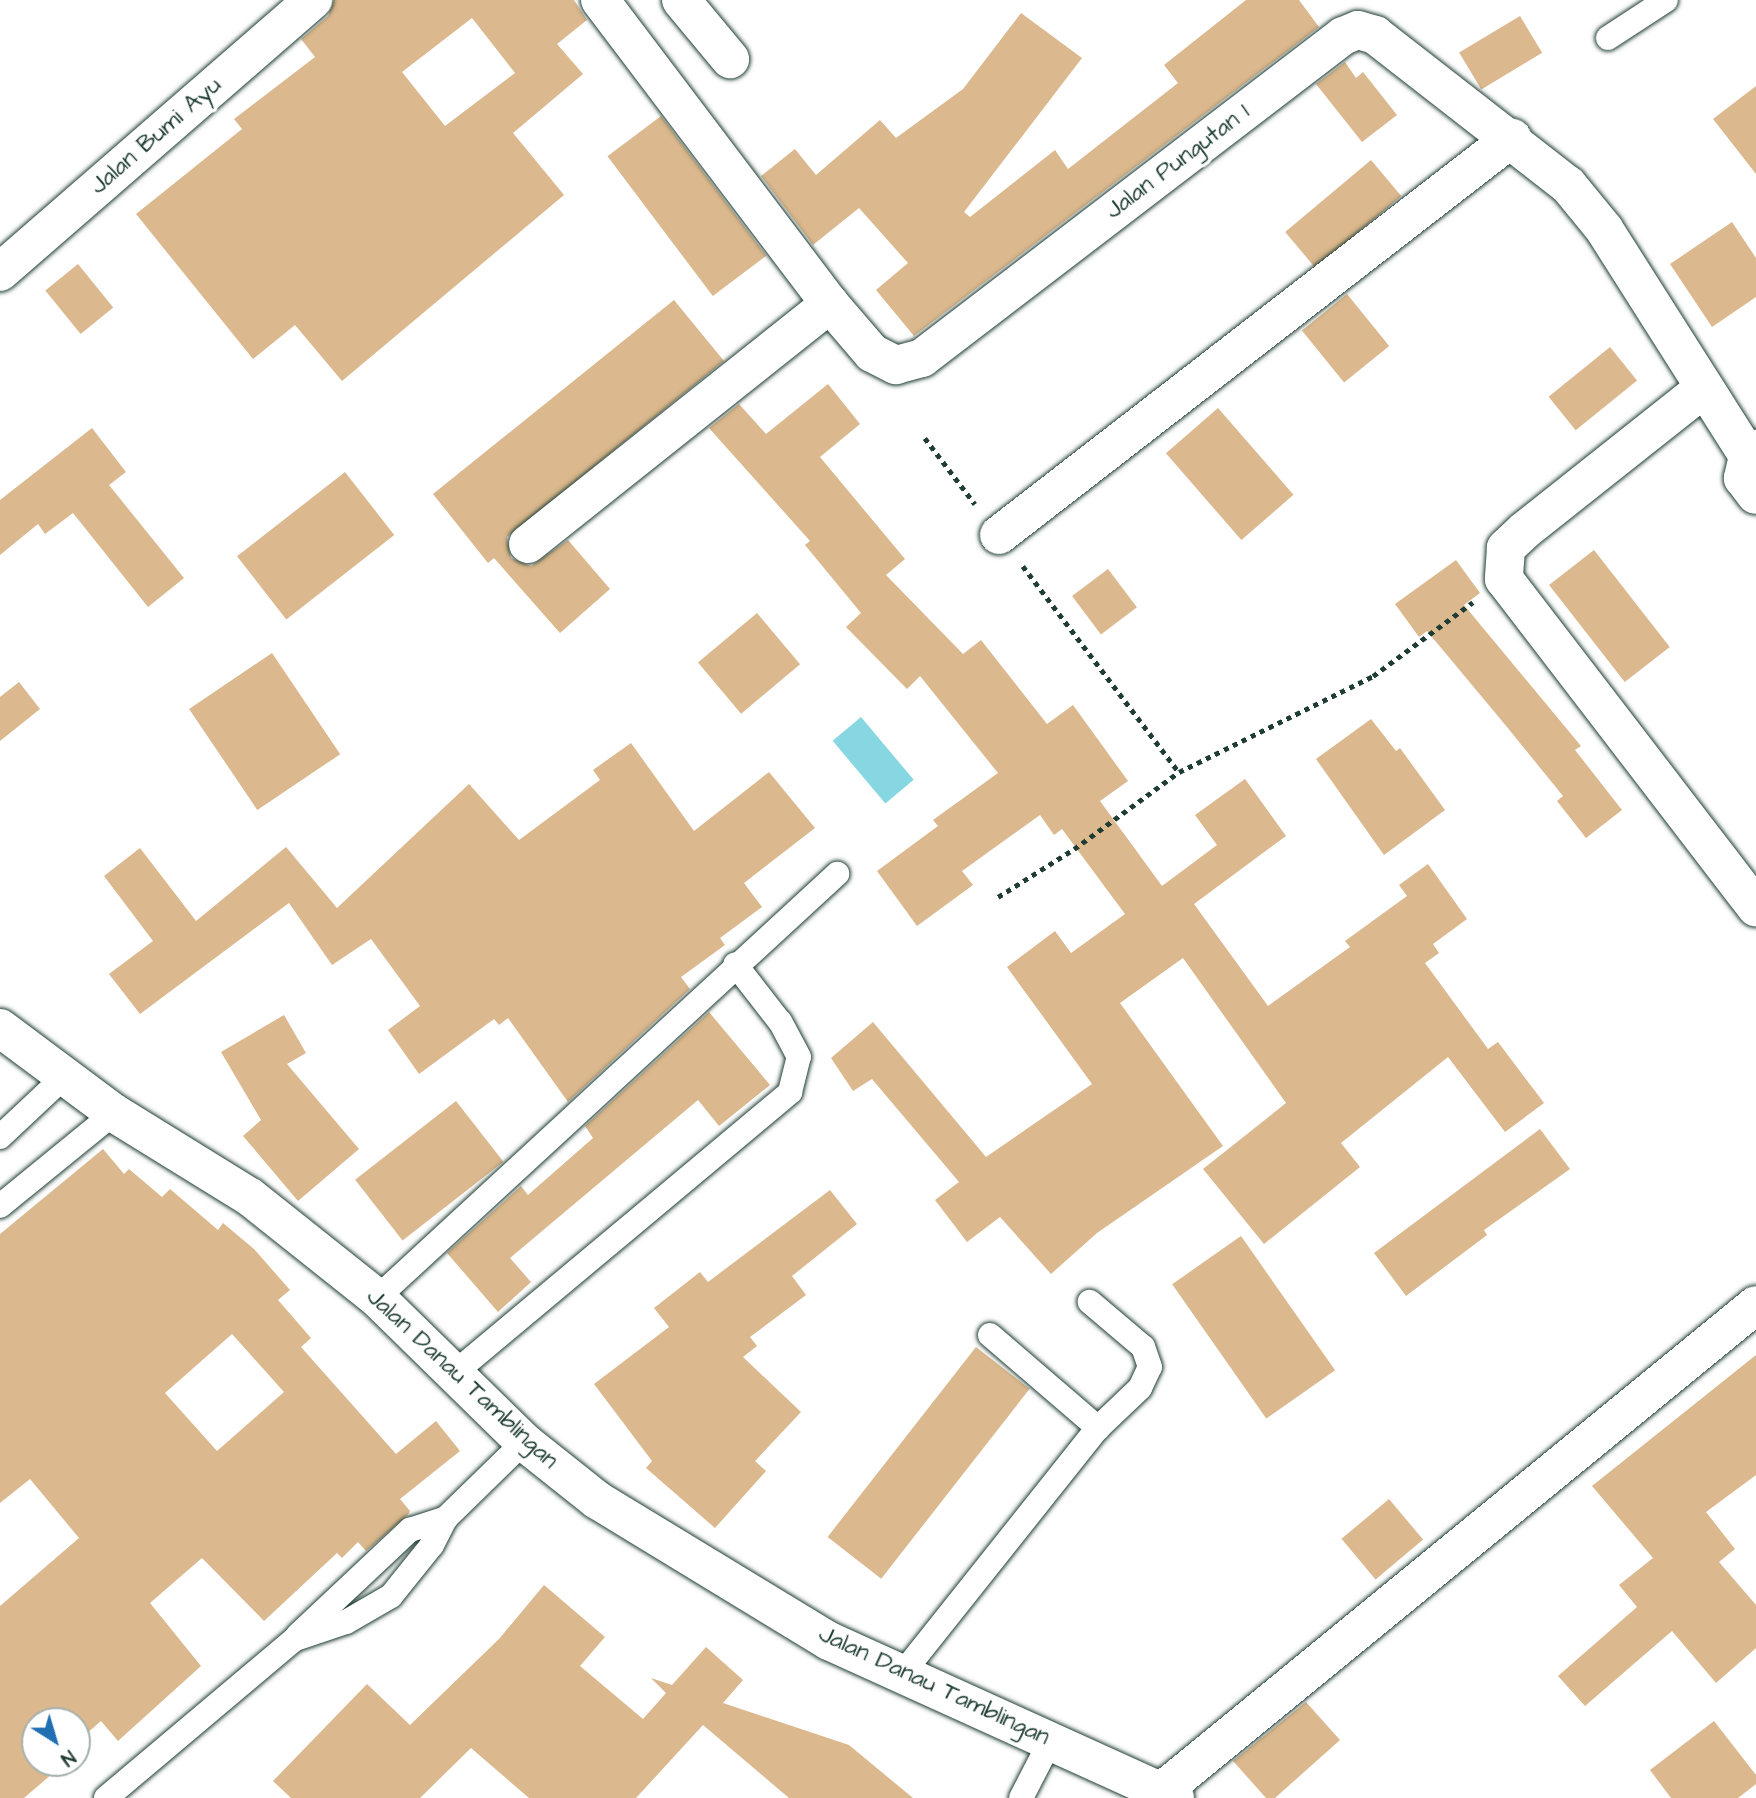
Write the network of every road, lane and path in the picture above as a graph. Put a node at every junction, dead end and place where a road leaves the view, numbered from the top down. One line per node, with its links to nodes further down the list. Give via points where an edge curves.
1 (313, 0): 8 (street, Jalan Bumi Ayu)
2 (600, 0): 9 (street, Jalan Pungutan 1)
3 (681, 0): 6 (street)
4 (1665, 0): 5 (lane)
5 (1608, 38)
6 (730, 59)
7 (1512, 138): 9 (street, Jalan Pungutan 1, via 1401,51 1359,30 1343,36 922,358 896,365 872,353); 10 (street, Jalan Pungutan 1, via 1568,185 1604,229); 14 (street)
8 (0, 272)
9 (830, 304): 15 (street)
10 (1703, 389): 12 (street, Jalan Pungutan 1); 16 (street, via 1506,548)
11 (925, 439): 14 (path)
12 (1752, 453): 13 (street, via 1743,478)
13 (1756, 495)
14 (999, 535): 17 (path)
15 (528, 544)
16 (1504, 579): 17 (path, via 1373,676); 20 (street)
17 (1179, 772): 19 (path)
18 (837, 874): 21 (lane)
19 (998, 898)
20 (1756, 907)
21 (735, 964): 27 (lane); 31 (lane, via 780,1022 799,1057 790,1092)
22 (0, 1028): 23 (street, Jalan Danau Tamblingan)
23 (64, 1077): 24 (street, Jalan Danau Tamblingan); 25 (lane)
24 (114, 1113): 26 (lane); 27 (street, Jalan Danau Tamblingan, via 250,1197)
25 (0, 1138)
26 (0, 1206)
27 (377, 1298): 31 (street, Jalan Danau Tamblingan)
28 (1090, 1302): 32 (lane, via 1143,1347 1150,1367 1140,1388)
29 (1756, 1306): 38 (street)
30 (990, 1335): 32 (lane)
31 (452, 1375): 33 (street, Jalan Danau Tamblingan)
32 (1098, 1428): 36 (lane)
33 (524, 1442): 34 (lane); 36 (street, Jalan Danau Tamblingan, via 597,1500 689,1557 829,1641)
34 (446, 1518): 35 (lane, via 410,1530 330,1600); 35 (lane, via 432,1545 391,1596 346,1622)
35 (295, 1639): 39 (lane)
36 (902, 1674): 37 (street, Jalan Danau Tamblingan)
37 (1051, 1740): 38 (street, Jalan Danau Tamblingan); 40 (lane)
38 (1150, 1792)
39 (106, 1798)
40 (1021, 1798)

